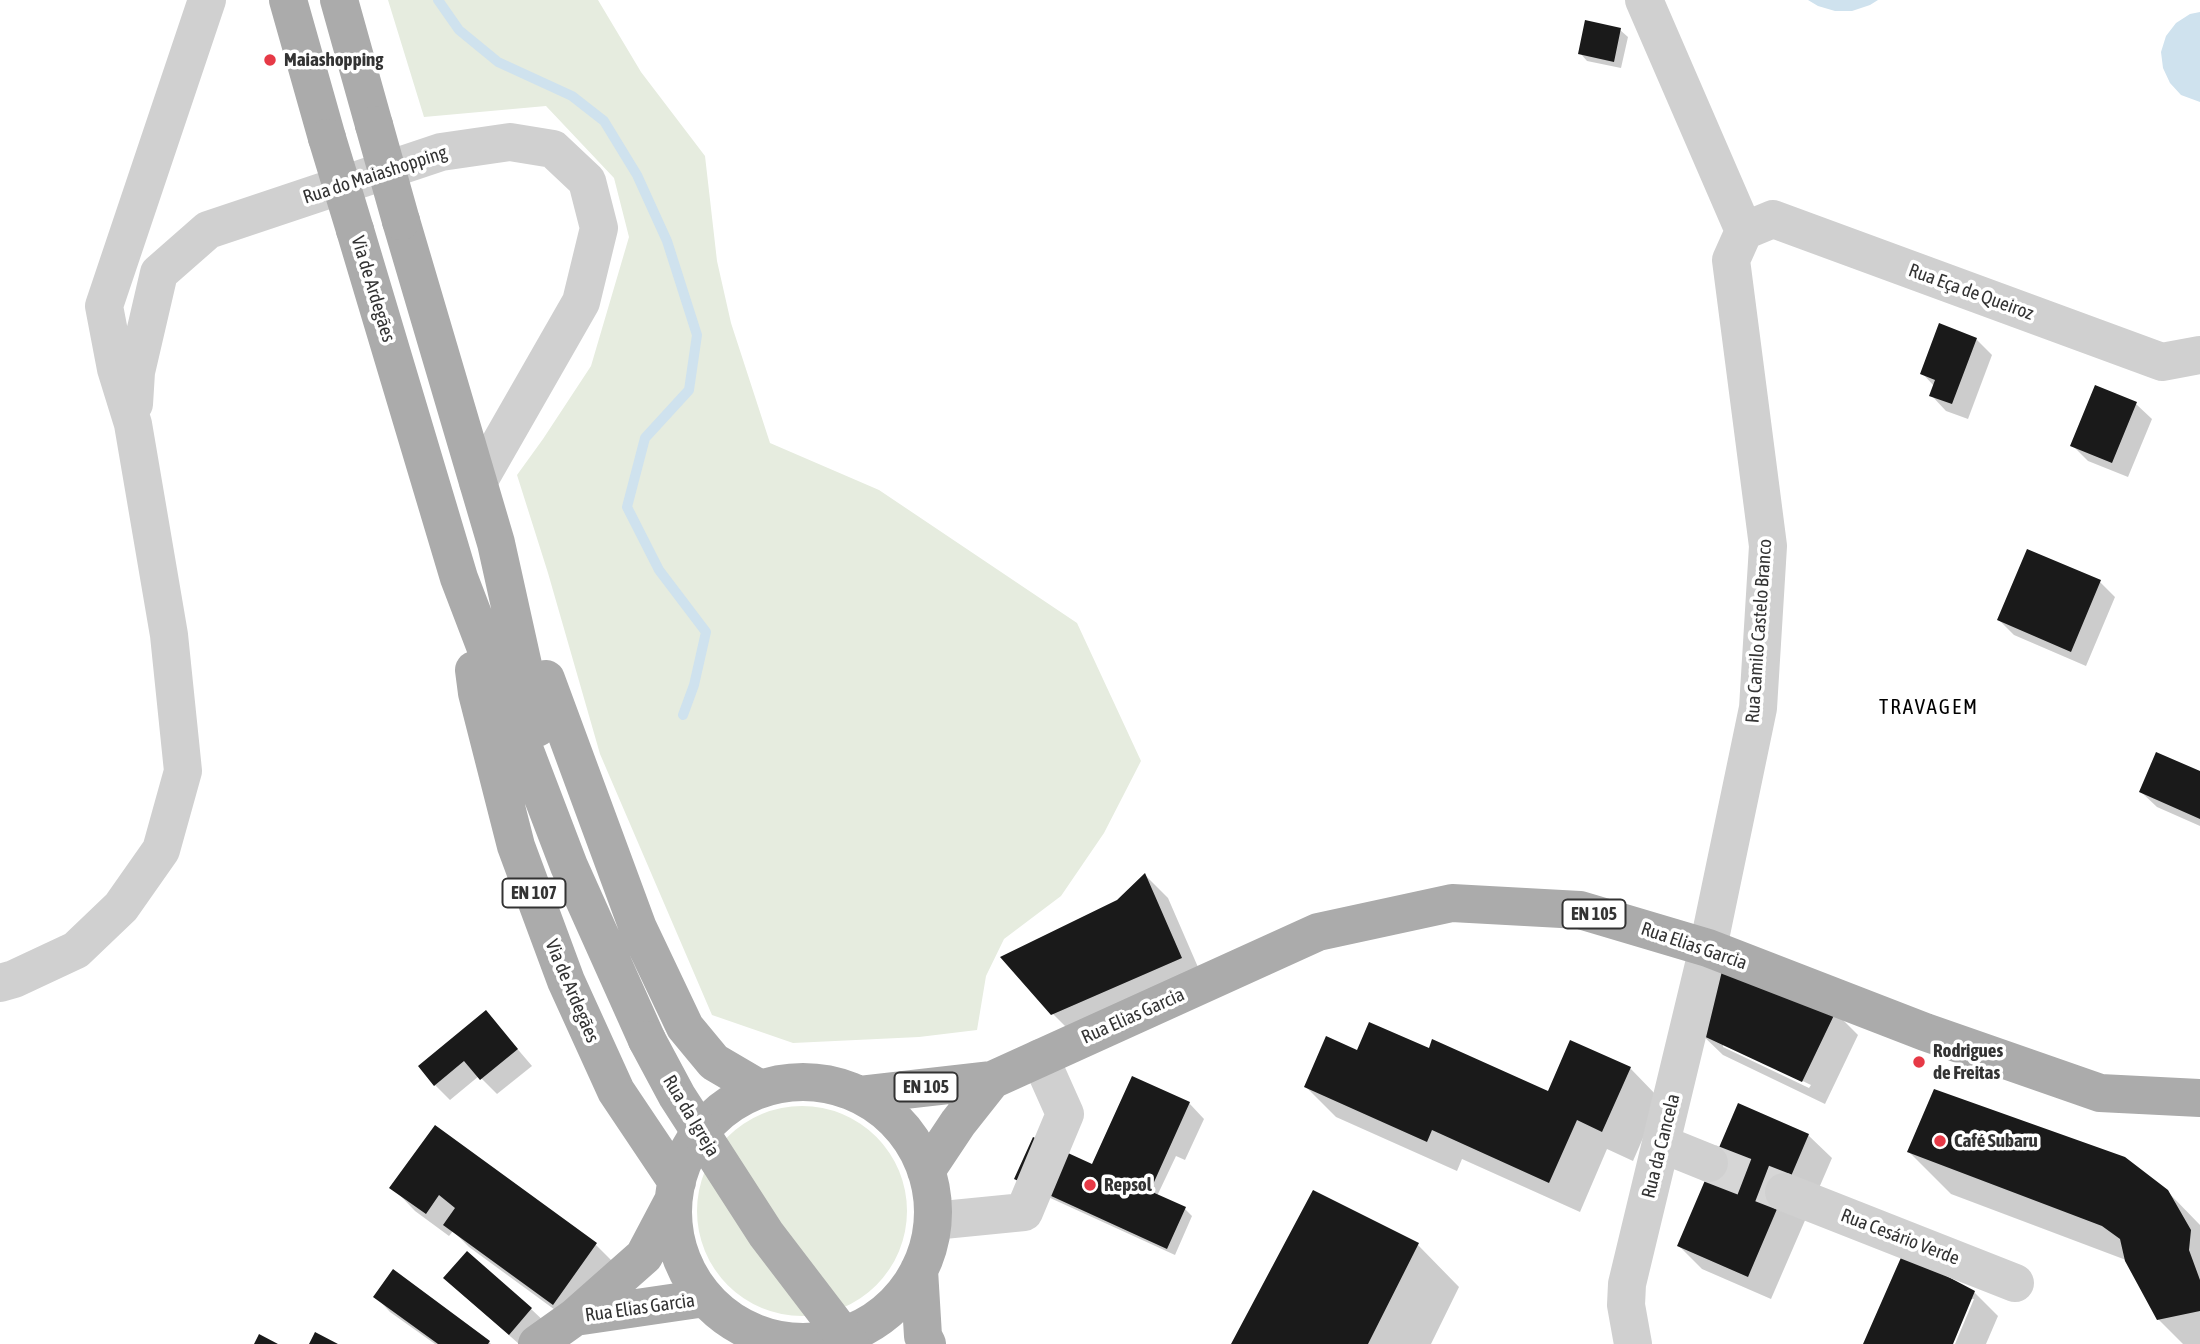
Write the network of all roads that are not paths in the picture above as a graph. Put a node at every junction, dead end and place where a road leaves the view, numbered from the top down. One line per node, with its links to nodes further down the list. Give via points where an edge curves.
1 (207, 0): 7 (street, Rua do Maiashopping, via 104,306)
2 (288, 0): 10 (main road, Via de Ardegães / EN 107, bridge)
3 (339, 0): 8 (main road, EN 107, bridge)
4 (1644, 1): 5 (street)
5 (1744, 231): 6 (street, Rua Eça de Queiroz, via 1773,219 2162,362); 12 (street, Rua Camilo Castelo Branco, via 1731,260 1768,546 1758,709)
6 (2199, 354)
7 (132, 424): 8 (street, Rua do Maiashopping, via 136,372 159,273 208,230 441,152 510,142 553,149 587,181 599,228 581,302); 13 (street, Rua do Maiashopping, via 169,635 183,771 161,850 121,907 76,950)
8 (478, 482): 9 (main road, EN 107)
9 (496, 543): 11 (main road, EN 107); 16 (main road, EN 107, via 638,928 685,1027 714,1062)
10 (459, 578): 11 (main road, Via de Ardegães / EN 107); 23 (main road, Via de Ardegães / EN 107, via 477,694 516,846 566,981 616,1091)
11 (569, 866): 31 (main road, Rua da Igreja / EN 107, bridge, via 677,1096 759,1224)
12 (1708, 948): 14 (main road, Rua Elias Garcia / EN 105, via 1580,910 1452,903 1318,932); 18 (main road, Rua Elias Garcia / EN 105, via 1925,1032 2100,1093); 19 (street, Rua da Cancela)
13 (0, 983)
14 (1040, 1058): 15 (main road, Rua Elias Garcia / EN 105); 24 (street, via 1065,1114 1024,1212)
15 (992, 1080): 17 (main road, Rua Elias Garcia / EN 105); 21 (main road, Rua Elias Garcia / EN 105)
16 (760, 1088): 17 (main road, EN 105, via 794,1082 828,1085); 23 (main road, EN 105, via 727,1106 699,1133 680,1166)
17 (860, 1095): 21 (main road, EN 105, via 888,1114 911,1140)
18 (2200, 1098)
19 (1662, 1144): 20 (street); 33 (street, Rua da Cancela, via 1628,1283 1626,1305)
20 (1709, 1163)
21 (926, 1171): 24 (main road, EN 105)
22 (1784, 1192): 26 (street, Rua Cesário Verde)
23 (674, 1193): 27 (main road, EN 105, via 675,1238 686,1269); 28 (main road, Rua Elias Garcia / EN 105, via 644,1256)
24 (933, 1221): 25 (main road, EN 105)
25 (919, 1270): 29 (main road, EN 105, via 896,1303 863,1328 825,1341); 32 (main road)
26 (2015, 1283)
27 (705, 1298): 28 (main road, Rua Elias Garcia / EN 105); 29 (main road, EN 105)
28 (575, 1317): 30 (main road, Rua Elias Garcia / EN 105)
29 (757, 1337)
30 (537, 1344)
31 (850, 1344)
32 (927, 1344)
33 (1633, 1344)

